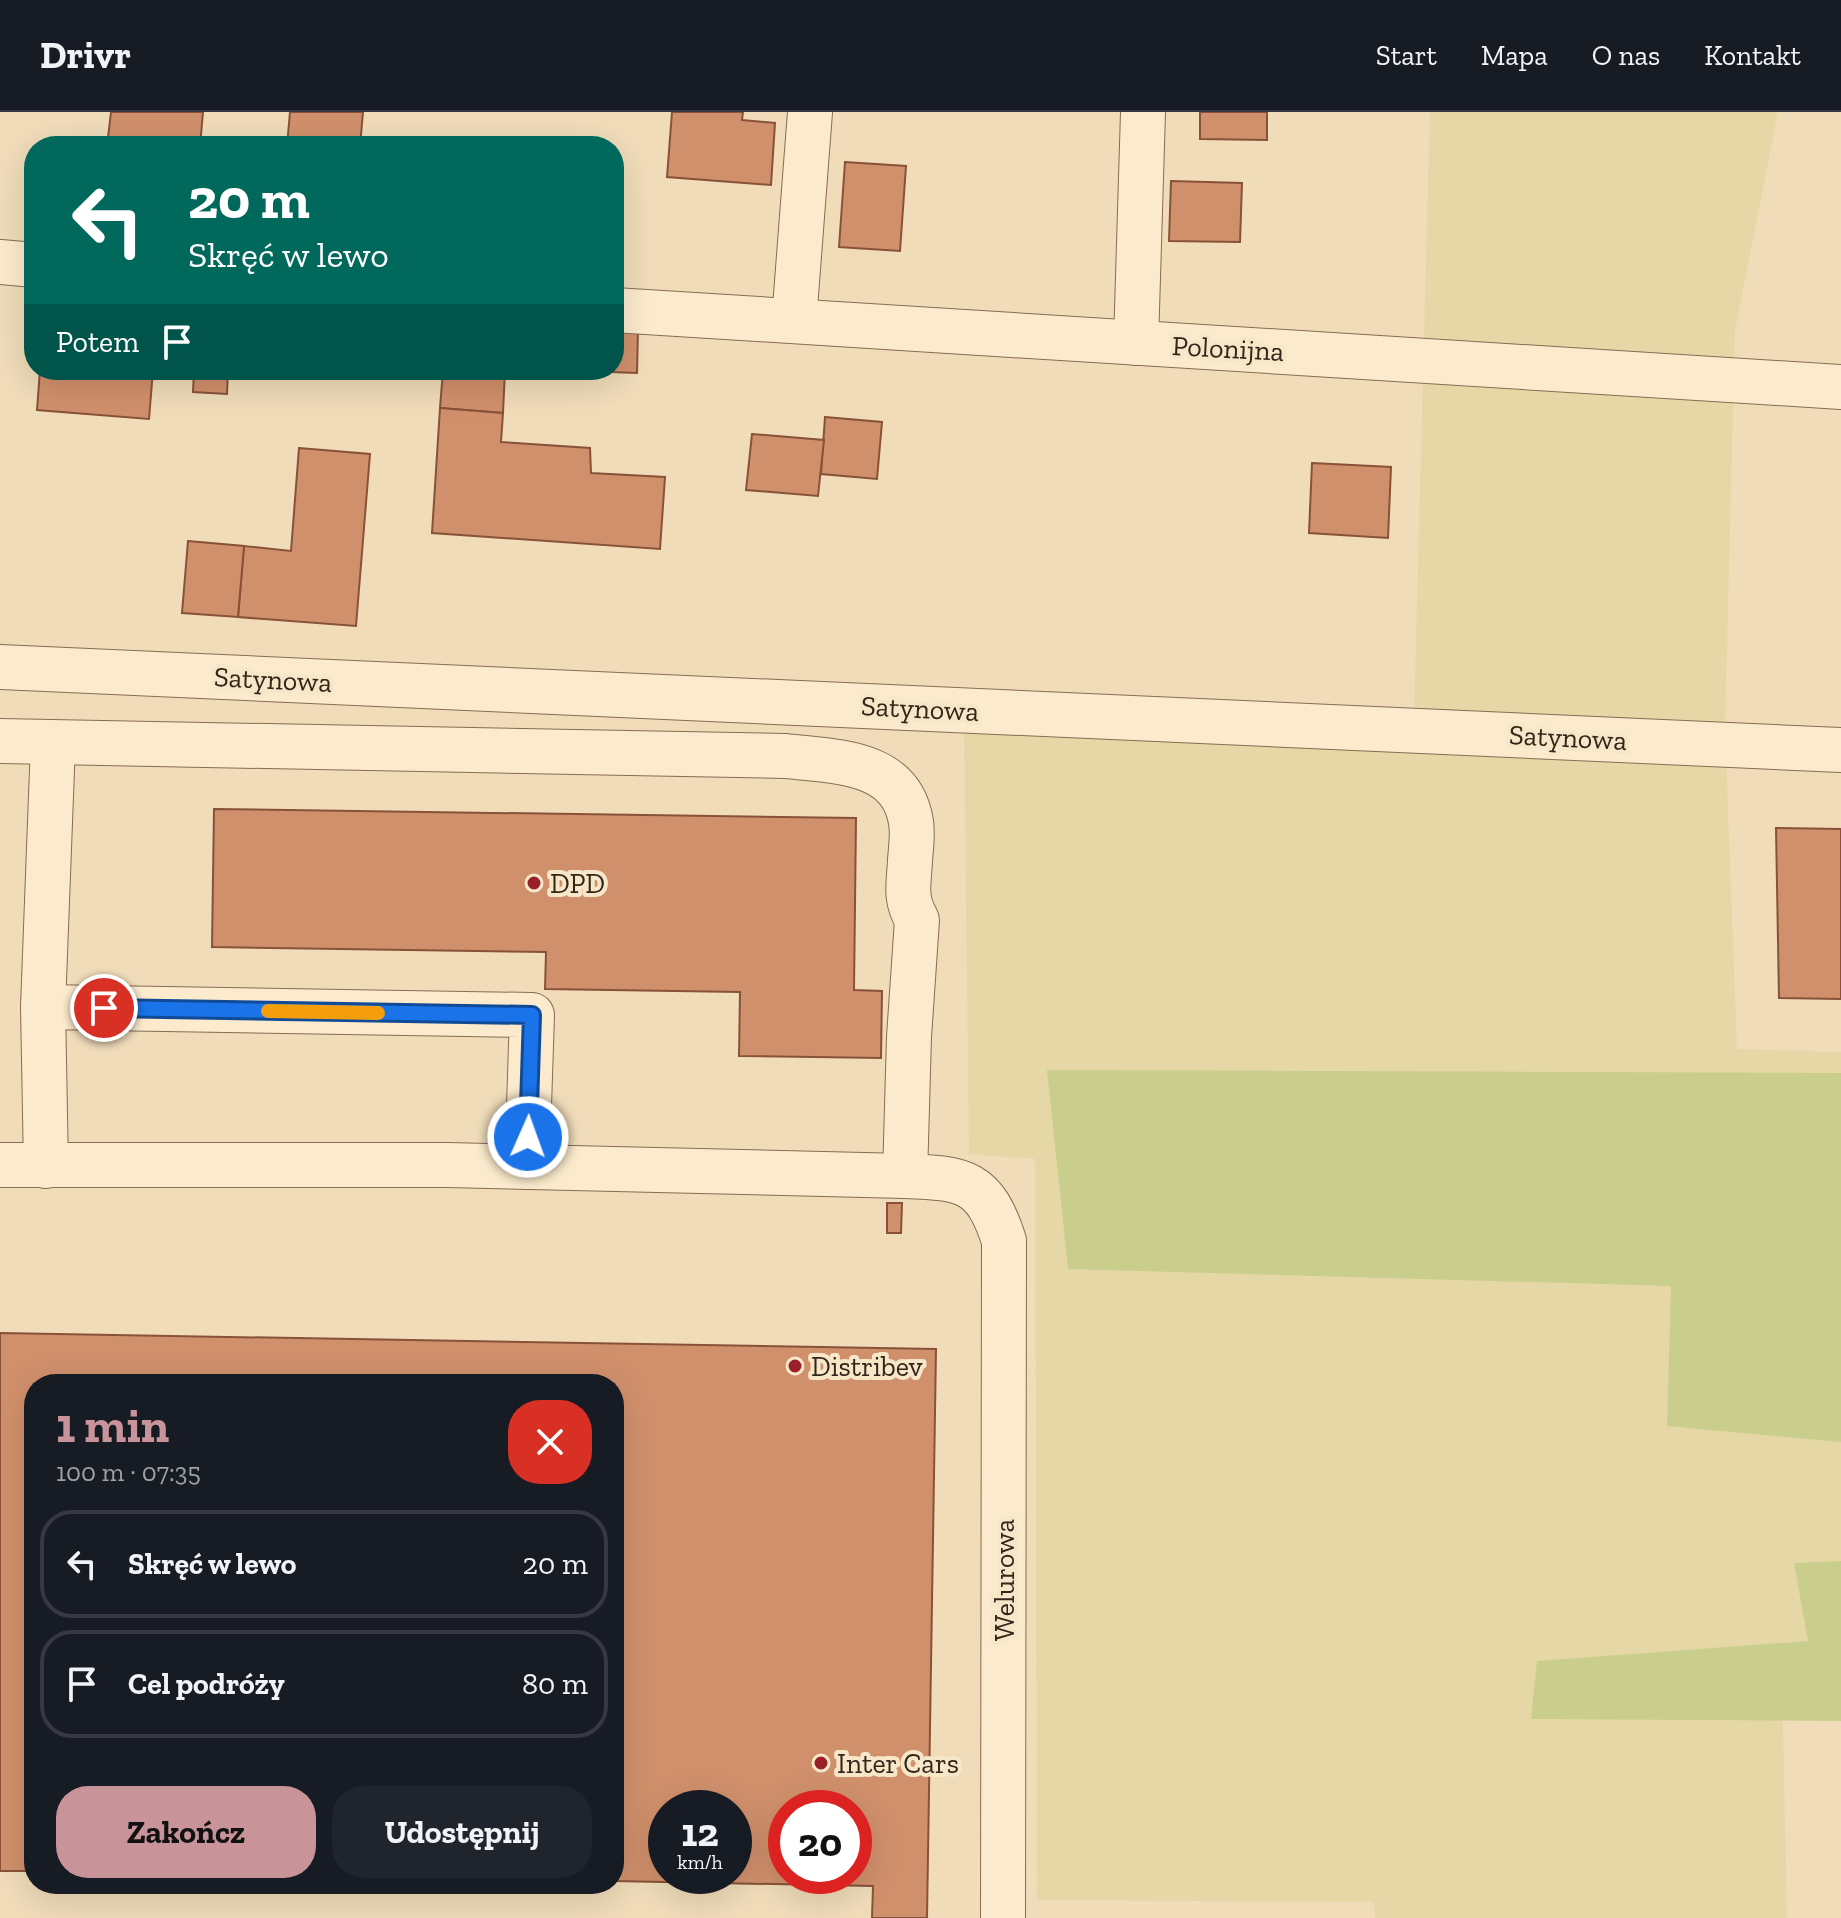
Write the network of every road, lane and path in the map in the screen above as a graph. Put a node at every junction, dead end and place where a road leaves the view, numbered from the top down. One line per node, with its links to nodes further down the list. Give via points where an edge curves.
1 (810, 112): 6 (street)
2 (1143, 112): 7 (street)
3 (0, 262): 4 (street)
4 (24, 264)
5 (624, 311): 6 (street, Polonijna)
6 (794, 321): 7 (street, Polonijna)
7 (1136, 343): 8 (street, Polonijna)
8 (1841, 387)
9 (0, 667): 12 (street, Satynowa)
10 (0, 741): 11 (street)
11 (53, 743): 13 (street); 17 (street, via 786,756 880,774 903,794 912,824 908,904 917,920)
12 (1841, 750)
13 (43, 1007): 15 (street); 16 (street, via 532,1015)
14 (0, 1165): 15 (street)
15 (46, 1166): 16 (street)
16 (527, 1167): 17 (street)
17 (905, 1176): 18 (street, Welurowa, via 940,1177 983,1195 1004,1241)
18 (1003, 1918)

